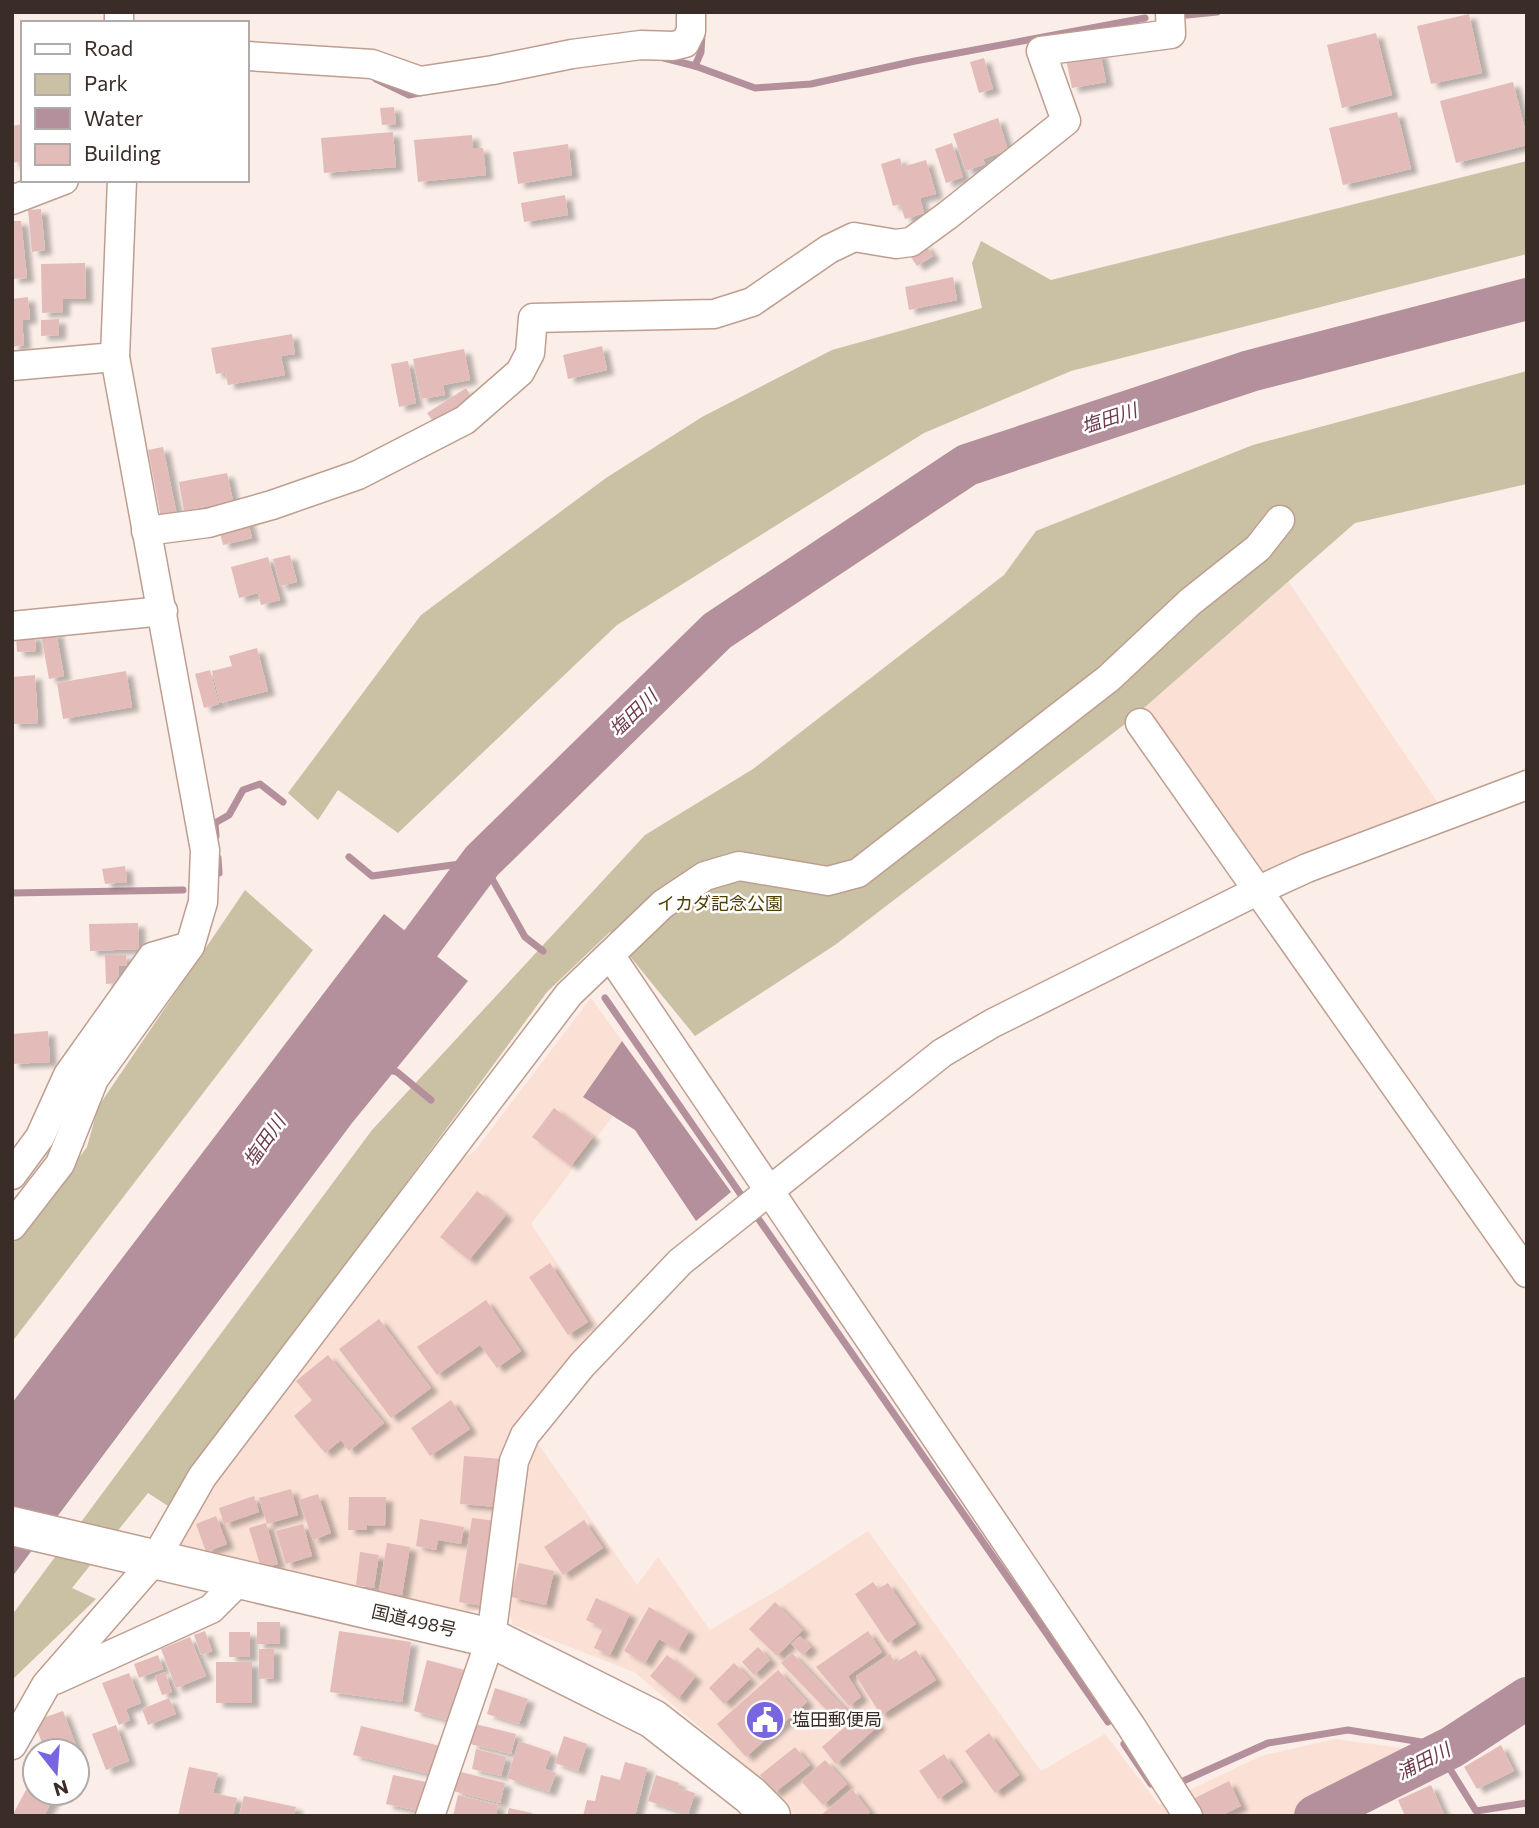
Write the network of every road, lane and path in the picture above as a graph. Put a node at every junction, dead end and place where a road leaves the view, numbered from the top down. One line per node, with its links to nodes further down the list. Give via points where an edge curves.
1 (691, 12): 3 (street, via 691,31 685,43 572,54 419,81 372,64)
2 (1170, 12): 10 (street, via 1171,34 1041,51 1066,121 911,242 854,237 752,302 714,314 533,318 530,353 520,372 465,420 358,475 272,506 208,523)
3 (248, 56)
4 (59, 182): 6 (street)
5 (122, 182): 7 (street)
6 (12, 200)
7 (115, 357): 8 (street); 10 (street)
8 (12, 366)
9 (1280, 520): 17 (street, via 1258,548 1190,602 1109,678 858,873 828,881 739,866 705,876 663,904)
10 (146, 531): 11 (street)
11 (163, 611): 12 (street); 16 (street, via 205,850 203,901)
12 (12, 626)
13 (1140, 723): 15 (street)
14 (1527, 785): 15 (street)
15 (1259, 890): 19 (street, via 942,1053); 21 (street)
16 (190, 946): 18 (street, via 152,957 68,1075 40,1137); 20 (street, via 94,1079 60,1164)
17 (610, 955): 19 (street); 23 (street, via 569,994 202,1477)
18 (12, 1175)
19 (756, 1199): 25 (street, via 680,1262 582,1365 525,1435 514,1461); 30 (street, via 1131,1726)
20 (12, 1226)
21 (1527, 1273)
22 (12, 1526): 23 (highway, 国道498号)
23 (154, 1561): 24 (highway, 国道498号); 26 (street)
24 (239, 1580): 25 (highway, 国道498号); 26 (street, via 211,1609)
25 (491, 1638): 28 (street); 29 (highway, 国道498号, via 653,1719)
26 (46, 1685): 27 (street)
27 (12, 1745)
28 (430, 1816)
29 (771, 1816)
30 (1188, 1816)

